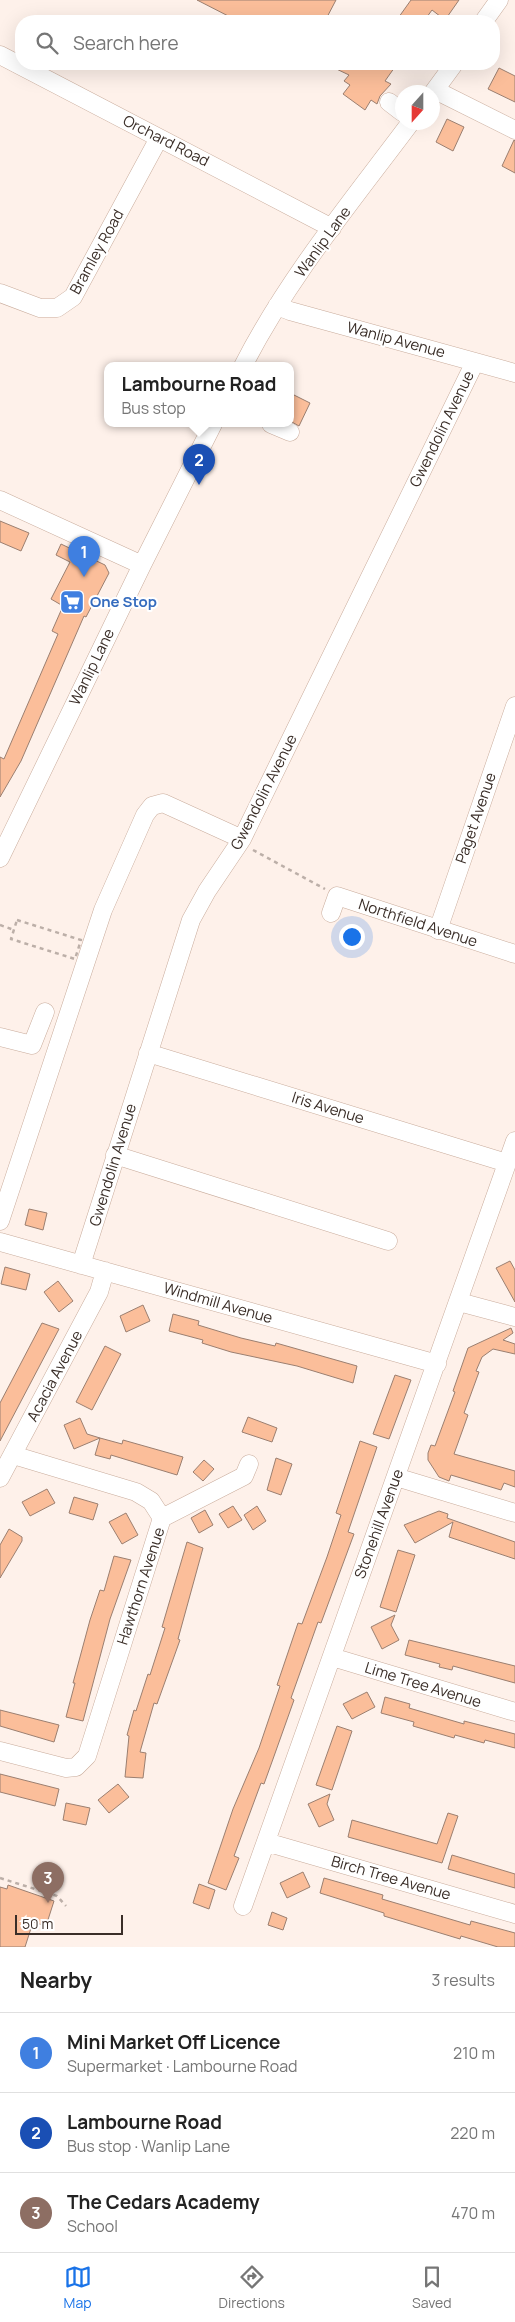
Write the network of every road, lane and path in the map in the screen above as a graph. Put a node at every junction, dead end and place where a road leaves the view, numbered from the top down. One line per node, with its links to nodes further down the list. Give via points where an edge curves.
1 (499, 0): 2 (street)
2 (488, 15)
3 (0, 55): 4 (street, Orchard Road)
4 (15, 63)
5 (29, 70): 11 (street, Orchard Road)
6 (450, 70): 7 (street)
7 (439, 85)
8 (440, 95): 10 (street)
9 (405, 130): 12 (street, Wanlip Lane)
10 (515, 130)
11 (159, 138): 12 (street, Orchard Road); 13 (street, Bramley Road, via 73,297 57,308 40,308)
12 (332, 228): 14 (street, Wanlip Lane)
13 (0, 293)
14 (277, 306): 15 (street, Wanlip Lane); 16 (street, Wanlip Avenue)
15 (245, 362)
16 (475, 362): 17 (street, Wanlip Avenue); 24 (street, Gwendolin Avenue)
17 (515, 373)
18 (211, 427): 22 (street, Wanlip Lane)
19 (278, 427): 20 (street)
20 (290, 432)
21 (0, 500): 22 (street)
22 (142, 565): 25 (street, Wanlip Lane)
23 (515, 706): 29 (street, Paget Avenue)
24 (241, 841): 26 (path); 33 (street, Gwendolin Avenue, via 207,890 191,920); 37 (street, via 164,803 152,806 145,816 103,910)
25 (0, 858)
26 (334, 904): 29 (street, Northfield Avenue)
27 (0, 925): 28 (path)
28 (14, 930): 28 (path, via 17,920 81,940 75,959 11,939)
29 (438, 930): 30 (street, Northfield Avenue)
30 (515, 954)
31 (45, 1012): 32 (street, via 32,1045)
32 (0, 1037)
33 (148, 1053): 35 (street, Gwendolin Avenue); 36 (street, Iris Avenue)
34 (515, 1141): 36 (street, Stonehill Avenue)
35 (115, 1155): 38 (street); 40 (street, Gwendolin Avenue)
36 (507, 1163): 42 (street, Stonehill Avenue)
37 (0, 1221)
38 (388, 1241)
39 (0, 1242): 40 (street, Windmill Avenue)
40 (81, 1265): 41 (street, Windmill Avenue)
41 (105, 1271): 44 (street, Windmill Avenue); 45 (street, Acacia Avenue, via 99,1292)
42 (459, 1302): 43 (street); 44 (street, Stonehill Avenue)
43 (515, 1316)
44 (436, 1364): 47 (street, Stonehill Avenue)
45 (13, 1455): 48 (street, Acacia Avenue); 50 (street, Hawthorn Avenue, via 136,1492 151,1501)
46 (245, 1476): 50 (street)
47 (396, 1477): 49 (street); 51 (street, Stonehill Avenue)
48 (0, 1478)
49 (515, 1513)
50 (162, 1518): 53 (street, Hawthorn Avenue, via 87,1756 76,1766 66,1768)
51 (332, 1657): 52 (street, Lime Tree Avenue); 54 (street, Stonehill Avenue)
52 (515, 1712)
53 (0, 1751)
54 (266, 1842): 57 (street, Stonehill Avenue); 58 (street, Birch Tree Avenue)
55 (0, 1878): 56 (path, via 57,1896)
56 (66, 1906)
57 (243, 1906)
58 (515, 1914)

